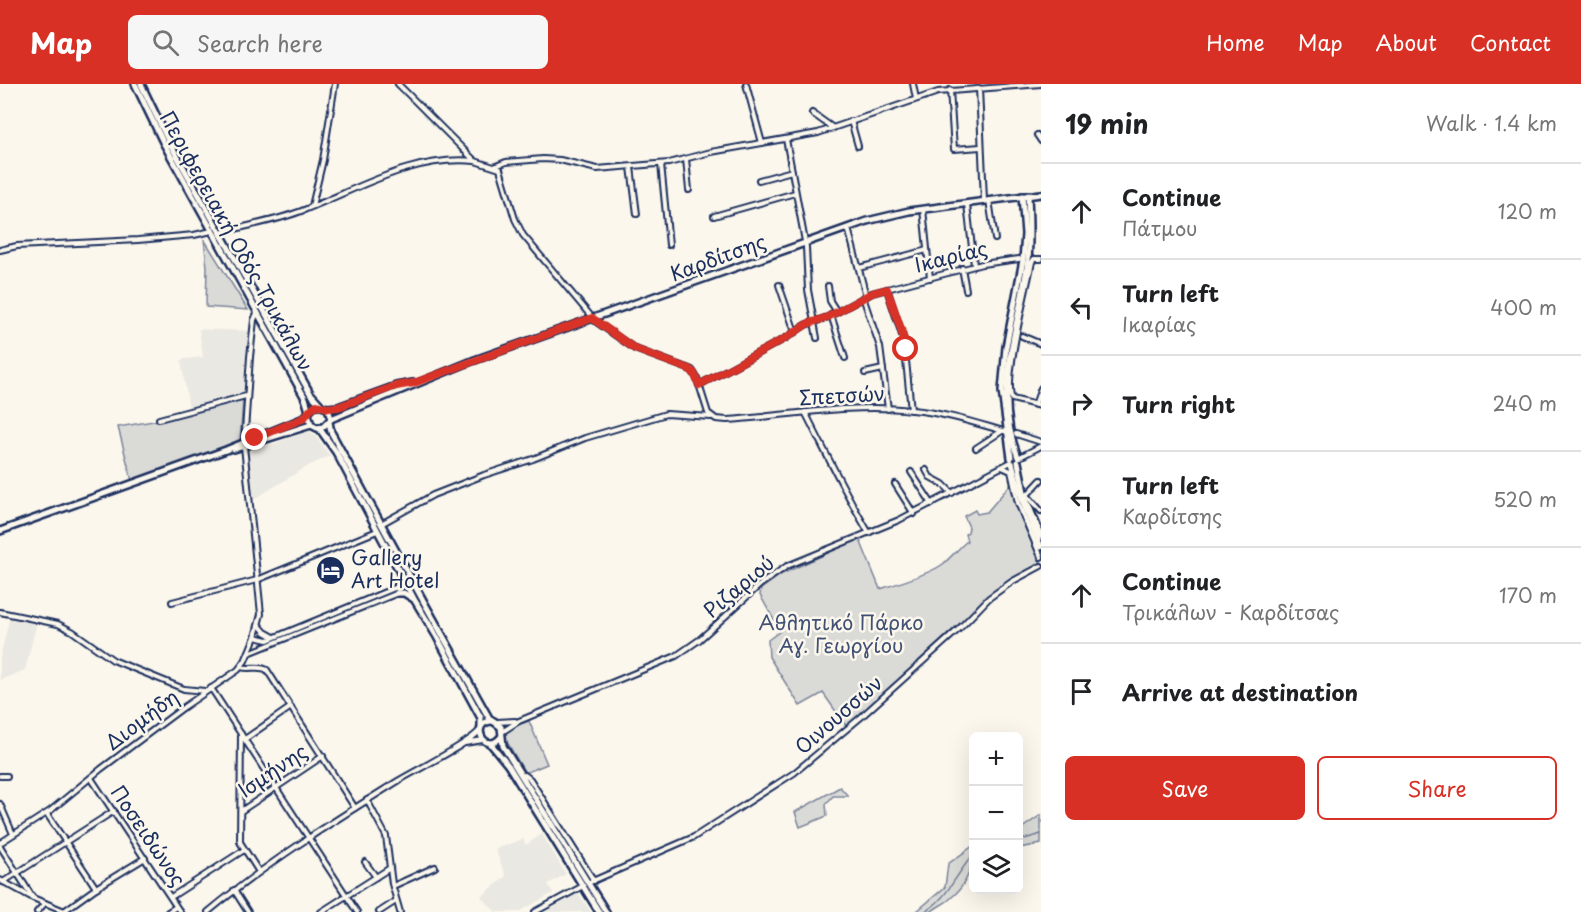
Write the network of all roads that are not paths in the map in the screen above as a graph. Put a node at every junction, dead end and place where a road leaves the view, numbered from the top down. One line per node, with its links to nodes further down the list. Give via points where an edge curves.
1 (135, 84): 38 (main road, Περιφερειακή Οδός Τρικάλων, via 160,136)
2 (141, 84): 38 (main road, Περιφερειακή Οδός Τρικάλων)
3 (335, 84): 33 (street)
4 (398, 84): 21 (street)
5 (746, 84): 17 (street)
6 (913, 84): 10 (street)
7 (1041, 84): 8 (street)
8 (979, 88): 9 (street); 19 (street)
9 (950, 90): 10 (street); 19 (street, via 954,149)
10 (916, 99): 12 (street)
11 (812, 113): 13 (street)
12 (851, 121): 13 (street); 18 (street)
13 (833, 128): 15 (street)
14 (1037, 135): 16 (street)
15 (786, 139): 17 (street); 25 (street)
16 (1041, 141)
17 (762, 143): 20 (street)
18 (858, 146)
19 (981, 147): 31 (street)
20 (686, 159): 22 (street); 27 (street)
21 (476, 161): 23 (street); 33 (street, via 440,161 389,173)
22 (661, 164): 24 (street); 41 (street)
23 (496, 166): 24 (street, via 543,159 597,169); 58 (street, via 502,171 523,235)
24 (632, 167): 35 (street)
25 (792, 171): 26 (street); 28 (street)
26 (759, 180)
27 (689, 190)
28 (795, 193): 36 (street); 40 (street)
29 (1041, 194): 30 (main road, Καρδίτσης)
30 (1025, 196): 31 (main road, Καρδίτσης); 84 (main road, via 1023,260 1002,376); 89 (main road, via 1028,261 1006,389)
31 (987, 200): 32 (main road, Καρδίτσης); 39 (street)
32 (967, 203): 34 (main road, Καρδίτσης); 46 (street)
33 (312, 206): 38 (street, via 263,224)
34 (923, 209): 37 (main road, Καρδίτσης); 43 (street)
35 (637, 214)
36 (714, 216)
37 (848, 228): 40 (main road, Καρδίτσης); 47 (street)
38 (217, 232): 42 (street); 55 (main road, Περιφερειακή Οδός Τρικάλων); 71 (main road, Περιφερειακή Οδός Τρικάλων)
39 (995, 239)
40 (805, 243): 58 (main road, Καρδίτσης); 59 (street)
41 (669, 245)
42 (0, 250)
43 (927, 250): 47 (street); 49 (street)
44 (1019, 259): 46 (street, Ικαρίας)
45 (1041, 259): 72 (street, via 1032,261 1010,390 1011,398)
46 (974, 265): 48 (street, Ικαρίας)
47 (859, 268): 54 (street)
48 (962, 268): 49 (street, Ικαρίας); 53 (street)
49 (930, 278): 52 (street, Ικαρίας)
50 (779, 285): 60 (street)
51 (828, 285): 56 (street, via 830,301)
52 (887, 289): 54 (street, Ικαρίας); 76 (street, via 903,335)
53 (966, 290)
54 (865, 297): 56 (street, Ικαρίας); 65 (street)
55 (258, 312): 70 (street); 78 (main road, Περιφερειακή Οδός Τρικάλων, via 305,398)
56 (837, 312): 57 (street, Ικαρίας)
57 (831, 315): 59 (street, Ικαρίας); 64 (street)
58 (592, 318): 67 (main road, Καρδίτσης); 68 (street, via 635,349 689,369)
59 (813, 321): 60 (street, Ικαρίας); 62 (street)
60 (795, 332): 68 (street, Ικαρίας)
61 (1022, 336): 63 (street)
62 (817, 338)
63 (1041, 344)
64 (845, 358)
65 (883, 369): 66 (street); 75 (street)
66 (865, 373)
67 (414, 383): 74 (main road, Καρδίτσης); 81 (main road, Καρδίτσης)
68 (699, 385): 79 (street)
69 (1041, 388): 72 (street)
70 (246, 396): 80 (street); 86 (street)
71 (320, 404): 74 (main road); 78 (main road)
72 (1035, 405): 73 (street)
73 (1041, 406)
74 (330, 408): 81 (main road)
75 (888, 409): 76 (street, Σπετσών); 77 (street, Σπετσών)
76 (911, 410): 84 (street, Σπετσών)
77 (805, 412): 79 (street, Σπετσών, via 727,420); 101 (street)
78 (308, 413): 82 (main road); 86 (main road)
79 (712, 417): 99 (street, Σπετσών, via 666,414 585,438 434,495)
80 (159, 419)
81 (330, 420): 83 (main road); 99 (main road, via 331,432)
82 (311, 425): 83 (main road); 86 (main road)
83 (319, 428): 99 (main road)
84 (1005, 431): 88 (street); 89 (main road)
85 (1016, 434): 87 (street)
86 (245, 444): 100 (main road); 107 (street)
87 (1041, 444): 89 (street, Ριζαριού)
88 (976, 448)
89 (1015, 460): 90 (street, Ριζαριού); 102 (main road); 103 (main road, via 1021,500)
90 (1001, 467): 95 (street, Ριζαριού); 104 (street, via 1011,472 1018,503)
91 (926, 470): 95 (street)
92 (911, 472): 96 (street)
93 (1041, 480): 97 (street, via 1028,495)
94 (895, 484): 98 (street)
95 (952, 493): 96 (street, Ριζαριού)
96 (932, 504): 98 (street, Ριζαριού)
97 (1041, 510)
98 (914, 514): 101 (street, Ριζαριού)
99 (379, 528): 106 (main road); 107 (street, Σπετσών); 108 (main road)
100 (0, 531)
101 (869, 533): 123 (street, Ριζαριού, via 780,570 676,656)
102 (1041, 536)
103 (1041, 547)
104 (1041, 557)
105 (1041, 566): 156 (street, Οινουσσών, via 989,598 856,722 794,773 694,837)
106 (400, 574): 109 (main road); 110 (main road)
107 (257, 580): 112 (street, Σπετσών); 114 (street)
108 (414, 584): 109 (street); 124 (main road, via 489,718)
109 (407, 587): 110 (street); 111 (main road)
110 (397, 590): 111 (main road); 115 (street); 117 (street)
111 (414, 599): 125 (main road, via 473,702 482,721)
112 (172, 602)
113 (0, 612): 121 (street, via 58,624 113,660 184,689)
114 (259, 625): 115 (street); 116 (street)
115 (274, 637): 116 (street)
116 (254, 639): 117 (street); 118 (street)
117 (266, 645): 118 (street)
118 (248, 653): 119 (street)
119 (241, 667): 120 (street, Διομήδη); 122 (street, via 267,670)
120 (211, 688): 121 (street, Διομήδη); 126 (street)
121 (205, 691): 135 (street, Διομήδη)
122 (291, 707): 128 (street); 132 (street)
123 (519, 721): 124 (street, Ριζαριού); 127 (street, Ριζαριού)
124 (495, 722): 125 (main road, via 488,721); 127 (main road)
125 (481, 728): 129 (main road); 130 (street)
126 (241, 732): 128 (street); 141 (street)
127 (502, 734): 131 (main road); 156 (main road, via 503,746)
128 (245, 739): 136 (street)
129 (483, 740): 130 (street); 131 (main road)
130 (464, 743): 137 (street)
131 (490, 743): 156 (main road)
132 (323, 756): 136 (street, Ισμήνης); 139 (street)
133 (0, 776): 134 (street)
134 (8, 776)
135 (91, 778): 140 (street, Ποσειδώνος); 142 (street, Διομήδη)
136 (276, 787): 141 (street, Ισμήνης); 144 (street)
137 (367, 800): 139 (street); 151 (street, via 384,829)
138 (0, 804): 143 (street)
139 (356, 808): 144 (street)
140 (114, 811): 145 (street); 148 (street, Ποσειδώνος)
141 (240, 811): 147 (street, via 240,842)
142 (47, 813): 143 (street, Διομήδη); 145 (street)
143 (13, 834): 146 (street, Διομήδη)
144 (309, 837): 152 (street); 160 (street)
145 (65, 842): 153 (street); 158 (street)
146 (0, 844): 153 (street)
147 (244, 850): 152 (street); 161 (street)
148 (145, 858): 158 (street); 161 (street, Ποσειδώνος)
149 (365, 862): 154 (street)
150 (435, 867): 157 (street)
151 (390, 868): 154 (street); 157 (street)
152 (259, 872): 159 (street)
153 (17, 873): 155 (street); 162 (street)
154 (376, 877): 160 (street)
155 (1, 881): 162 (street)
156 (589, 883): 176 (street, Οινουσσών); 177 (main road); 178 (main road)
157 (393, 886): 163 (street)
158 (96, 888): 166 (street)
159 (234, 890): 170 (street); 171 (street)
160 (346, 896): 172 (street); 173 (street)
161 (171, 897): 165 (street, Ποσειδώνος)
162 (33, 898): 164 (street)
163 (396, 901): 174 (street); 175 (street)
164 (45, 903): 166 (street); 167 (street)
165 (176, 907): 168 (street); 169 (street, Ποσειδώνος)
166 (65, 911)
167 (37, 912)
168 (168, 912)
169 (180, 912)
170 (208, 912)
171 (248, 912)
172 (321, 912)
173 (357, 912)
174 (379, 912)
175 (400, 912)
176 (535, 912)
177 (599, 912)
178 (606, 912)

